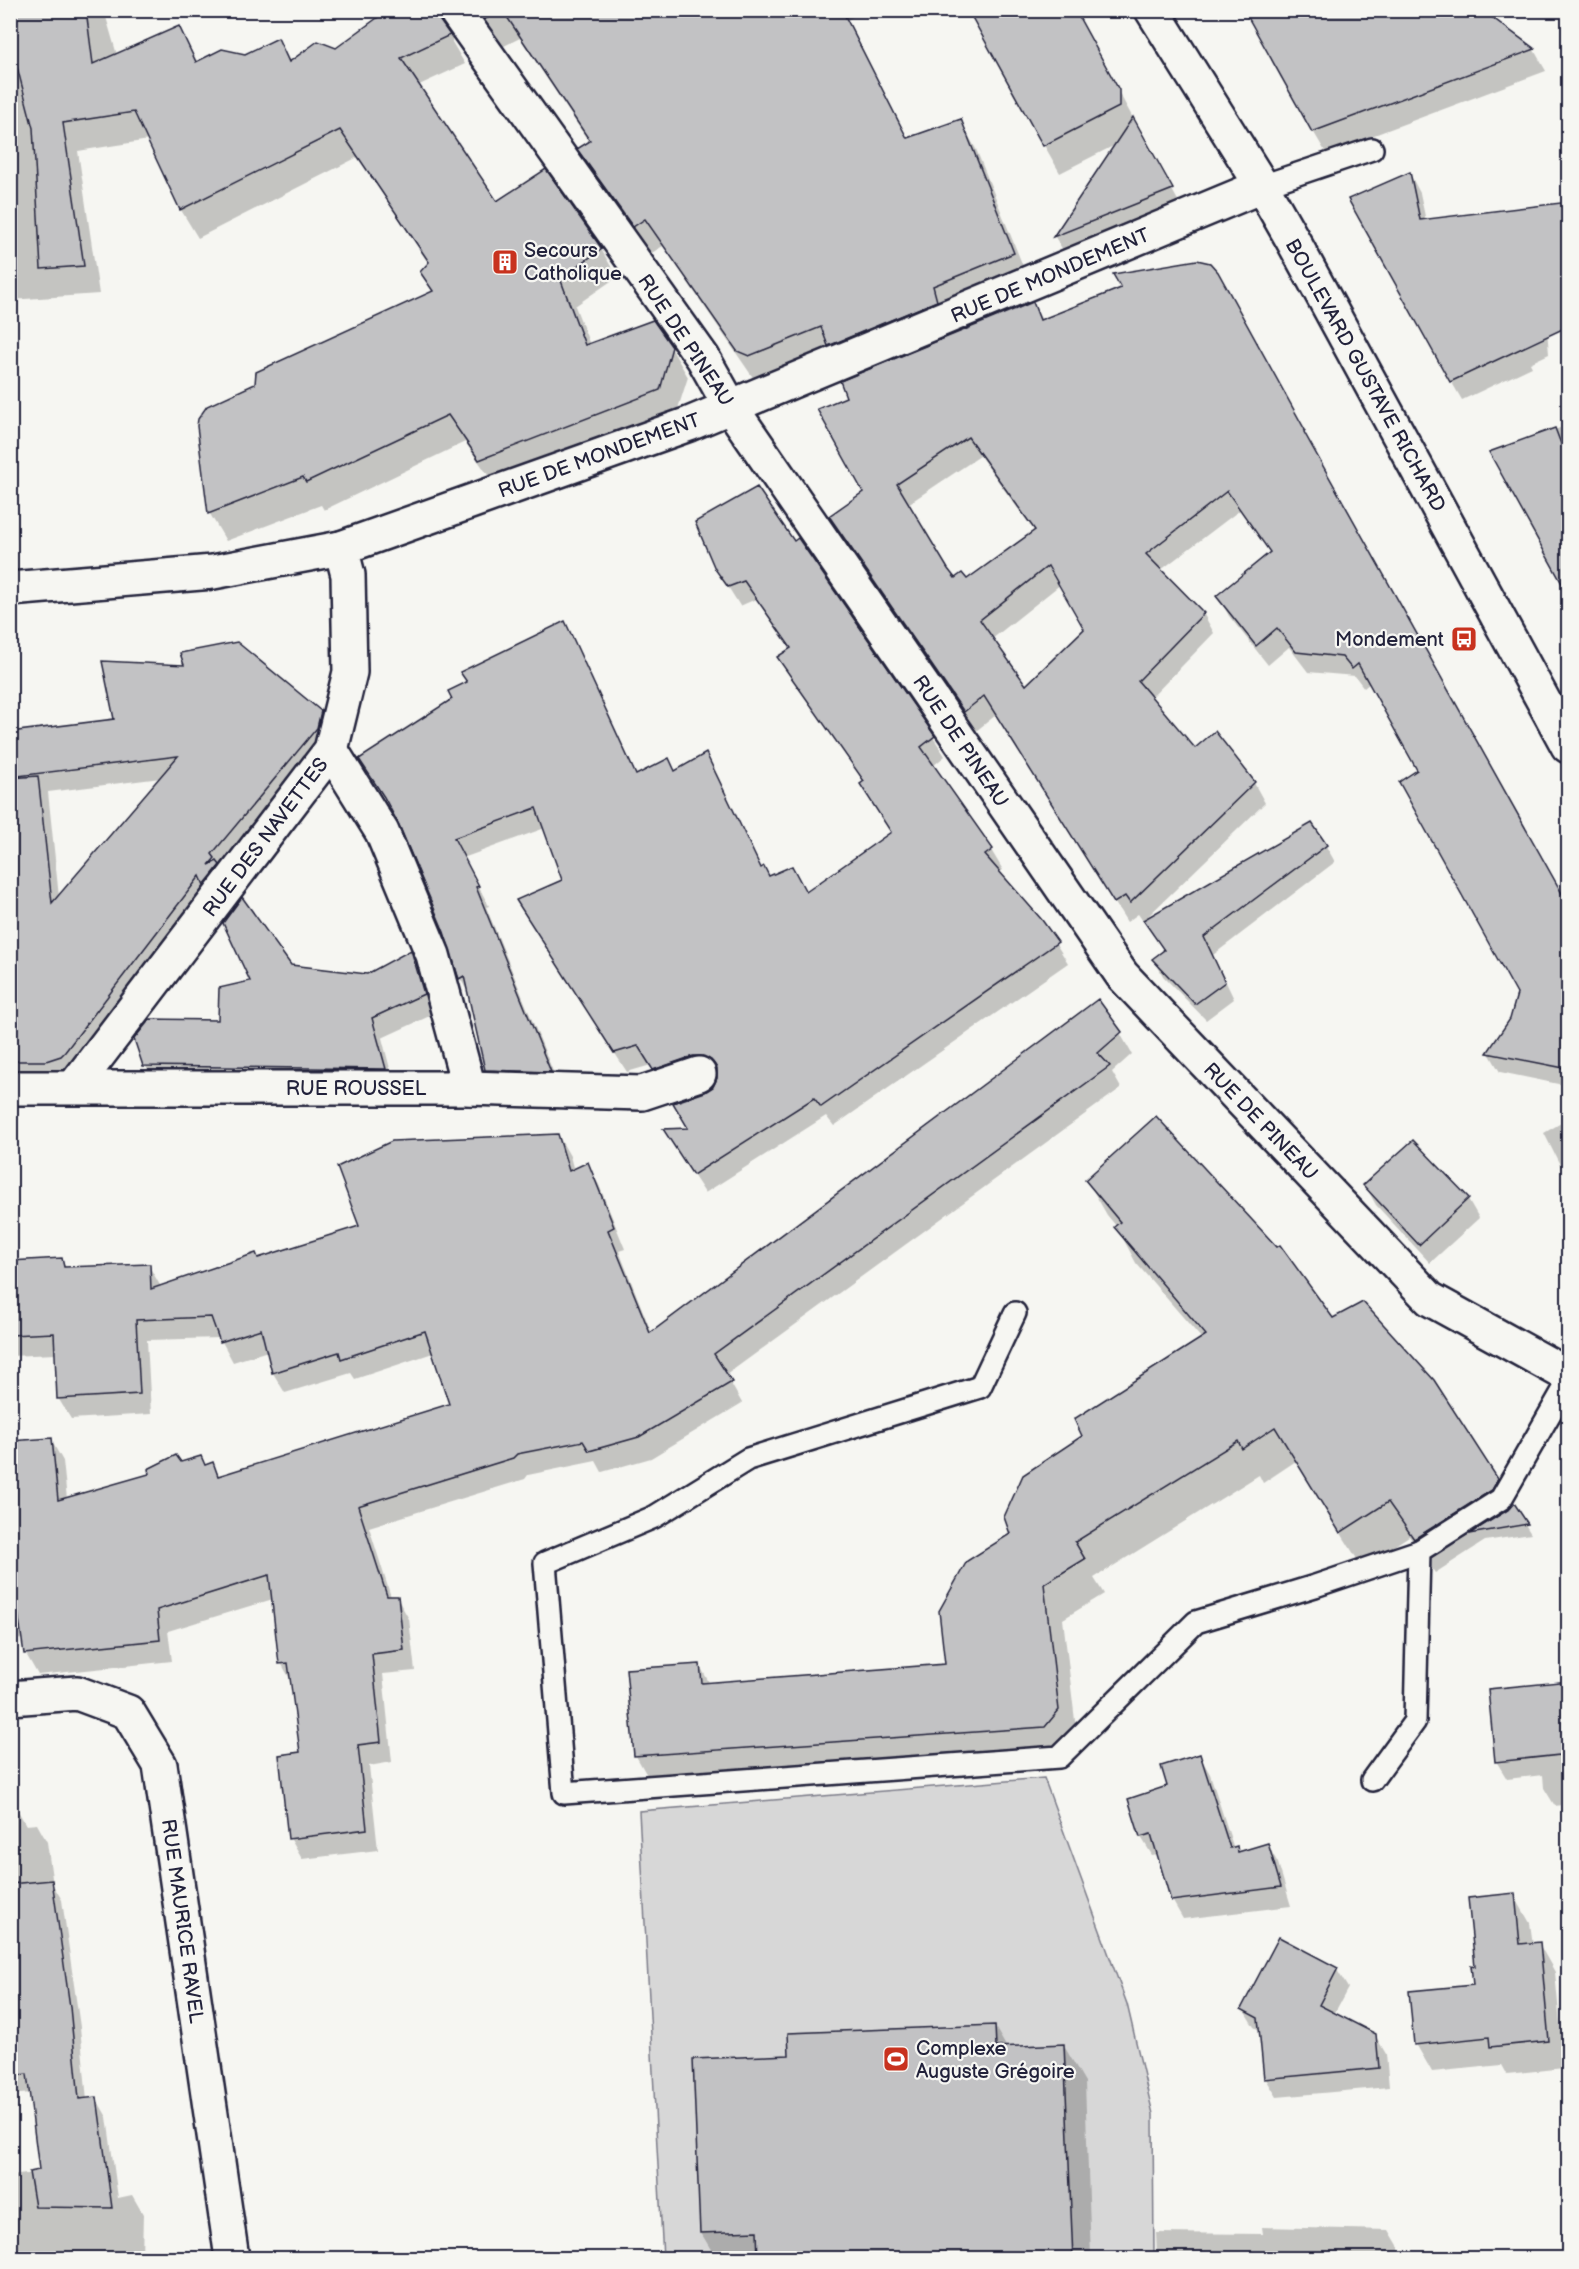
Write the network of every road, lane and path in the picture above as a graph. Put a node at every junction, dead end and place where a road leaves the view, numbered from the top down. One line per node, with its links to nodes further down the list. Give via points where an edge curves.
1 (455, 10): 5 (street, RUE DE PINEAU, via 703,358)
2 (1152, 10): 4 (street, BOULEVARD GUSTAVE RICHARD)
3 (1372, 148): 4 (lane)
4 (1262, 186): 5 (street, RUE DE MONDEMENT); 8 (street, BOULEVARD GUSTAVE RICHARD)
5 (730, 406): 6 (street, RUE DE MONDEMENT); 15 (street, RUE DE PINEAU, via 1122,975 1430,1299)
6 (340, 548): 7 (street, RUE DE MONDEMENT, via 213,572); 9 (street, RUE DES NAVETTES, via 348,575 350,672)
7 (10, 589)
8 (1569, 746)
9 (331, 750): 11 (street, RUE DES NAVETTES); 13 (street, via 382,832 433,955)
10 (699, 1074): 13 (street, RUE ROUSSEL, via 642,1092)
11 (74, 1087): 12 (street, RUE ROUSSEL); 13 (street, RUE ROUSSEL)
12 (10, 1088)
13 (469, 1088)
14 (1015, 1312): 17 (lane, via 980,1387 748,1460 654,1517 545,1563 564,1793 1059,1757 1196,1622)
15 (1569, 1375)
16 (1569, 1382): 17 (lane, via 1501,1499)
17 (1419, 1551): 19 (lane, via 1415,1721)
18 (10, 1698): 20 (street, RUE MAURICE RAVEL, via 76,1693 128,1712 160,1765)
19 (1372, 1779)
20 (232, 2259)

